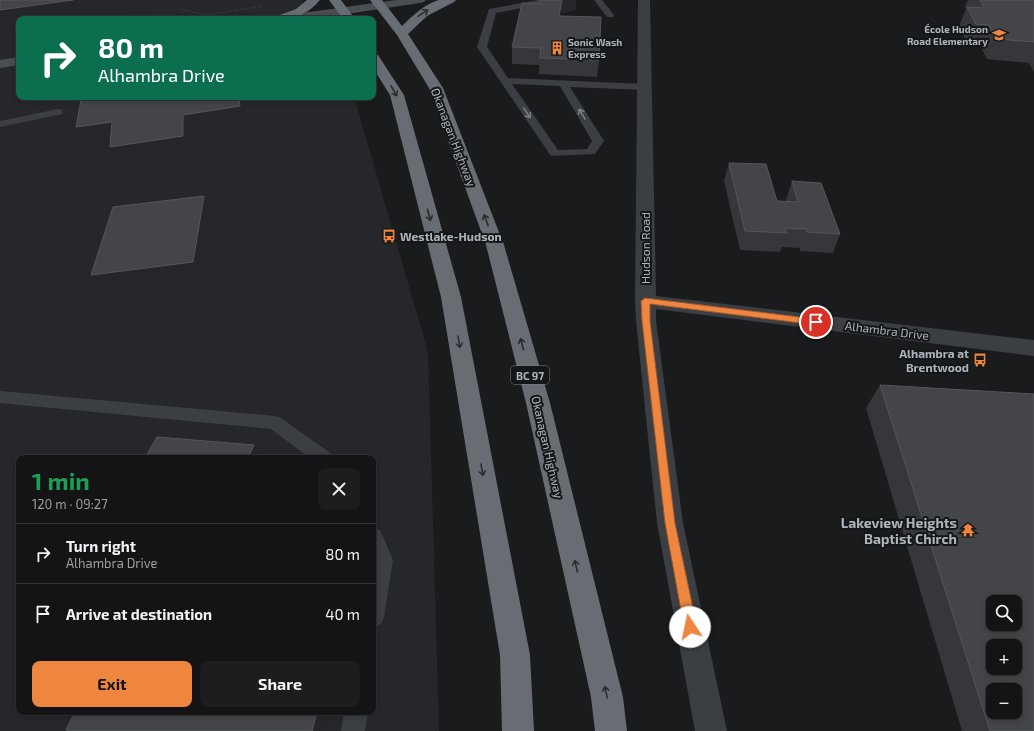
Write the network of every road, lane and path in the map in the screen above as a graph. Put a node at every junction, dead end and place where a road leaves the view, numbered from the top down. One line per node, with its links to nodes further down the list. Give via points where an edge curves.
1 (314, 0): 13 (highway)
2 (335, 0): 11 (highway)
3 (420, 0): 8 (main road)
4 (450, 0): 15 (highway, one-way to 4, via 412,21 426,10)
5 (552, 0): 19 (lane, via 492,11 482,47)
6 (598, 0): 12 (lane)
7 (644, 0): 21 (street, Hudson Road)
8 (379, 3): 11 (main road); 15 (highway, Okanagan Highway / BC 97)
9 (268, 6): 10 (path, via 213,14)
10 (181, 9)
11 (347, 15): 14 (main road)
12 (610, 15)
13 (288, 16)
14 (332, 16)
15 (402, 34): 33 (highway, Okanagan Highway / BC 97, one-way to 15, via 607,697 540,411 495,245 436,88)
16 (16, 61): 18 (main road)
17 (376, 63): 32 (highway, one-way to 32, via 397,95 451,297 515,655)
18 (0, 64)
19 (505, 80): 20 (lane); 20 (lane, one-way to 20, via 555,154 591,152 598,141)
20 (563, 83): 21 (lane)
21 (644, 87): 24 (street, Hudson Road)
22 (58, 112): 23 (lane)
23 (0, 124)
24 (645, 301): 25 (street, Alhambra Drive); 34 (street, Hudson Road, via 670,523)
25 (1034, 348)
26 (0, 397): 27 (lane, via 275,423)
27 (320, 455)
28 (376, 543): 29 (lane, via 383,560)
29 (376, 600)
30 (356, 715): 31 (lane)
31 (353, 731)
32 (518, 731)
33 (611, 731)
34 (711, 731)

